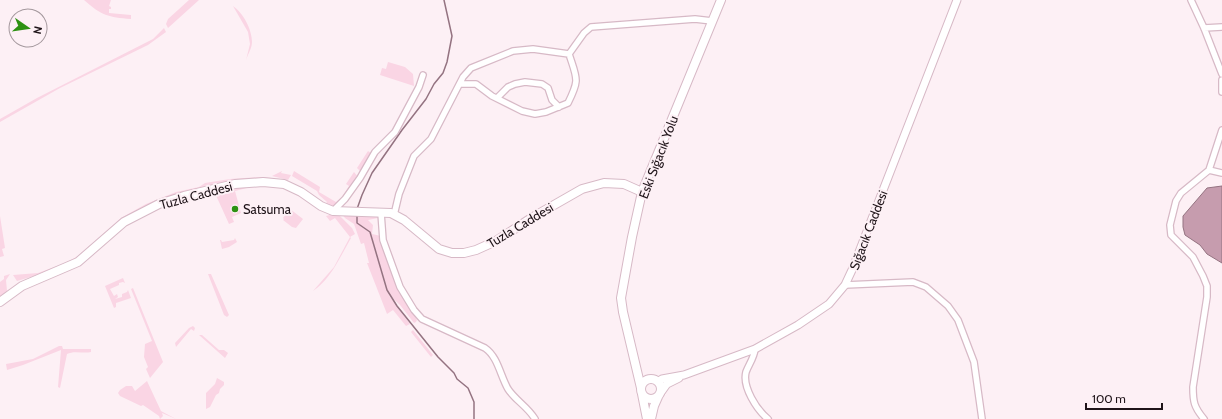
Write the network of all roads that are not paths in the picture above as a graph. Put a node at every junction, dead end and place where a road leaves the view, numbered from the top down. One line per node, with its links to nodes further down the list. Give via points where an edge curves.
1 (721, 0): 4 (main road, Eski Sığacık Yolu)
2 (957, 0): 22 (street, Sığacık Caddesi)
3 (1191, 0): 6 (street)
4 (712, 21): 7 (street, via 695,19 591,27); 18 (main road, Eski Sığacık Yolu)
5 (1222, 27): 6 (street)
6 (1204, 28): 8 (street)
7 (569, 54): 11 (street, via 533,49 513,51 471,68); 14 (street, via 577,78 576,85 568,103)
8 (1222, 74)
9 (423, 75): 19 (street, via 395,132 374,152 346,199)
10 (1222, 80): 12 (street)
11 (460, 84): 13 (street, via 476,84); 21 (street, via 431,140 414,156 399,194)
12 (1222, 92)
13 (497, 98): 14 (street, via 522,112 535,114); 14 (street, via 515,84 536,83 548,88 552,100)
14 (559, 107)
15 (1222, 130): 16 (street)
16 (1209, 170): 17 (street); 35 (street, via 1181,193 1176,201 1170,225 1171,235 1193,257 1207,286 1193,387 1195,407)
17 (1222, 173)
18 (642, 192): 21 (main road, Tuzla Caddesi, via 624,184 604,183 582,189 496,241 464,253 439,249 404,220); 25 (main road, Eski Sığacık Yolu, via 621,298)
19 (333, 211): 20 (main road, Tuzla Caddesi); 23 (main road, Tuzla Caddesi, via 291,187 274,182 235,184 184,196 159,204 124,222 78,262 22,286)
20 (377, 213): 21 (main road, Tuzla Caddesi); 30 (street, via 383,240 400,287 414,310 422,319 491,352 507,388)
21 (394, 215)
22 (846, 285): 24 (street, Sığacık Caddesi, via 829,304); 34 (street, via 913,282 926,287 943,301 958,320 974,362)
23 (0, 302)
24 (755, 349): 26 (street, Sığacık Caddesi); 33 (street, via 746,374 747,384 754,402)
25 (637, 368): 27 (main road); 28 (main road, Eski Sığacık Yolu)
26 (684, 375): 27 (street); 29 (street, via 667,384)
27 (656, 380): 28 (main road, via 646,380 642,385); 29 (main road, via 662,387)
28 (642, 391): 29 (main road, via 648,399); 31 (main road, Eski Sığacık Yolu)
29 (660, 394): 32 (main road, via 654,406)
30 (535, 419)
31 (647, 419)
32 (652, 419)
33 (768, 419)
34 (982, 419)
35 (1204, 419)

